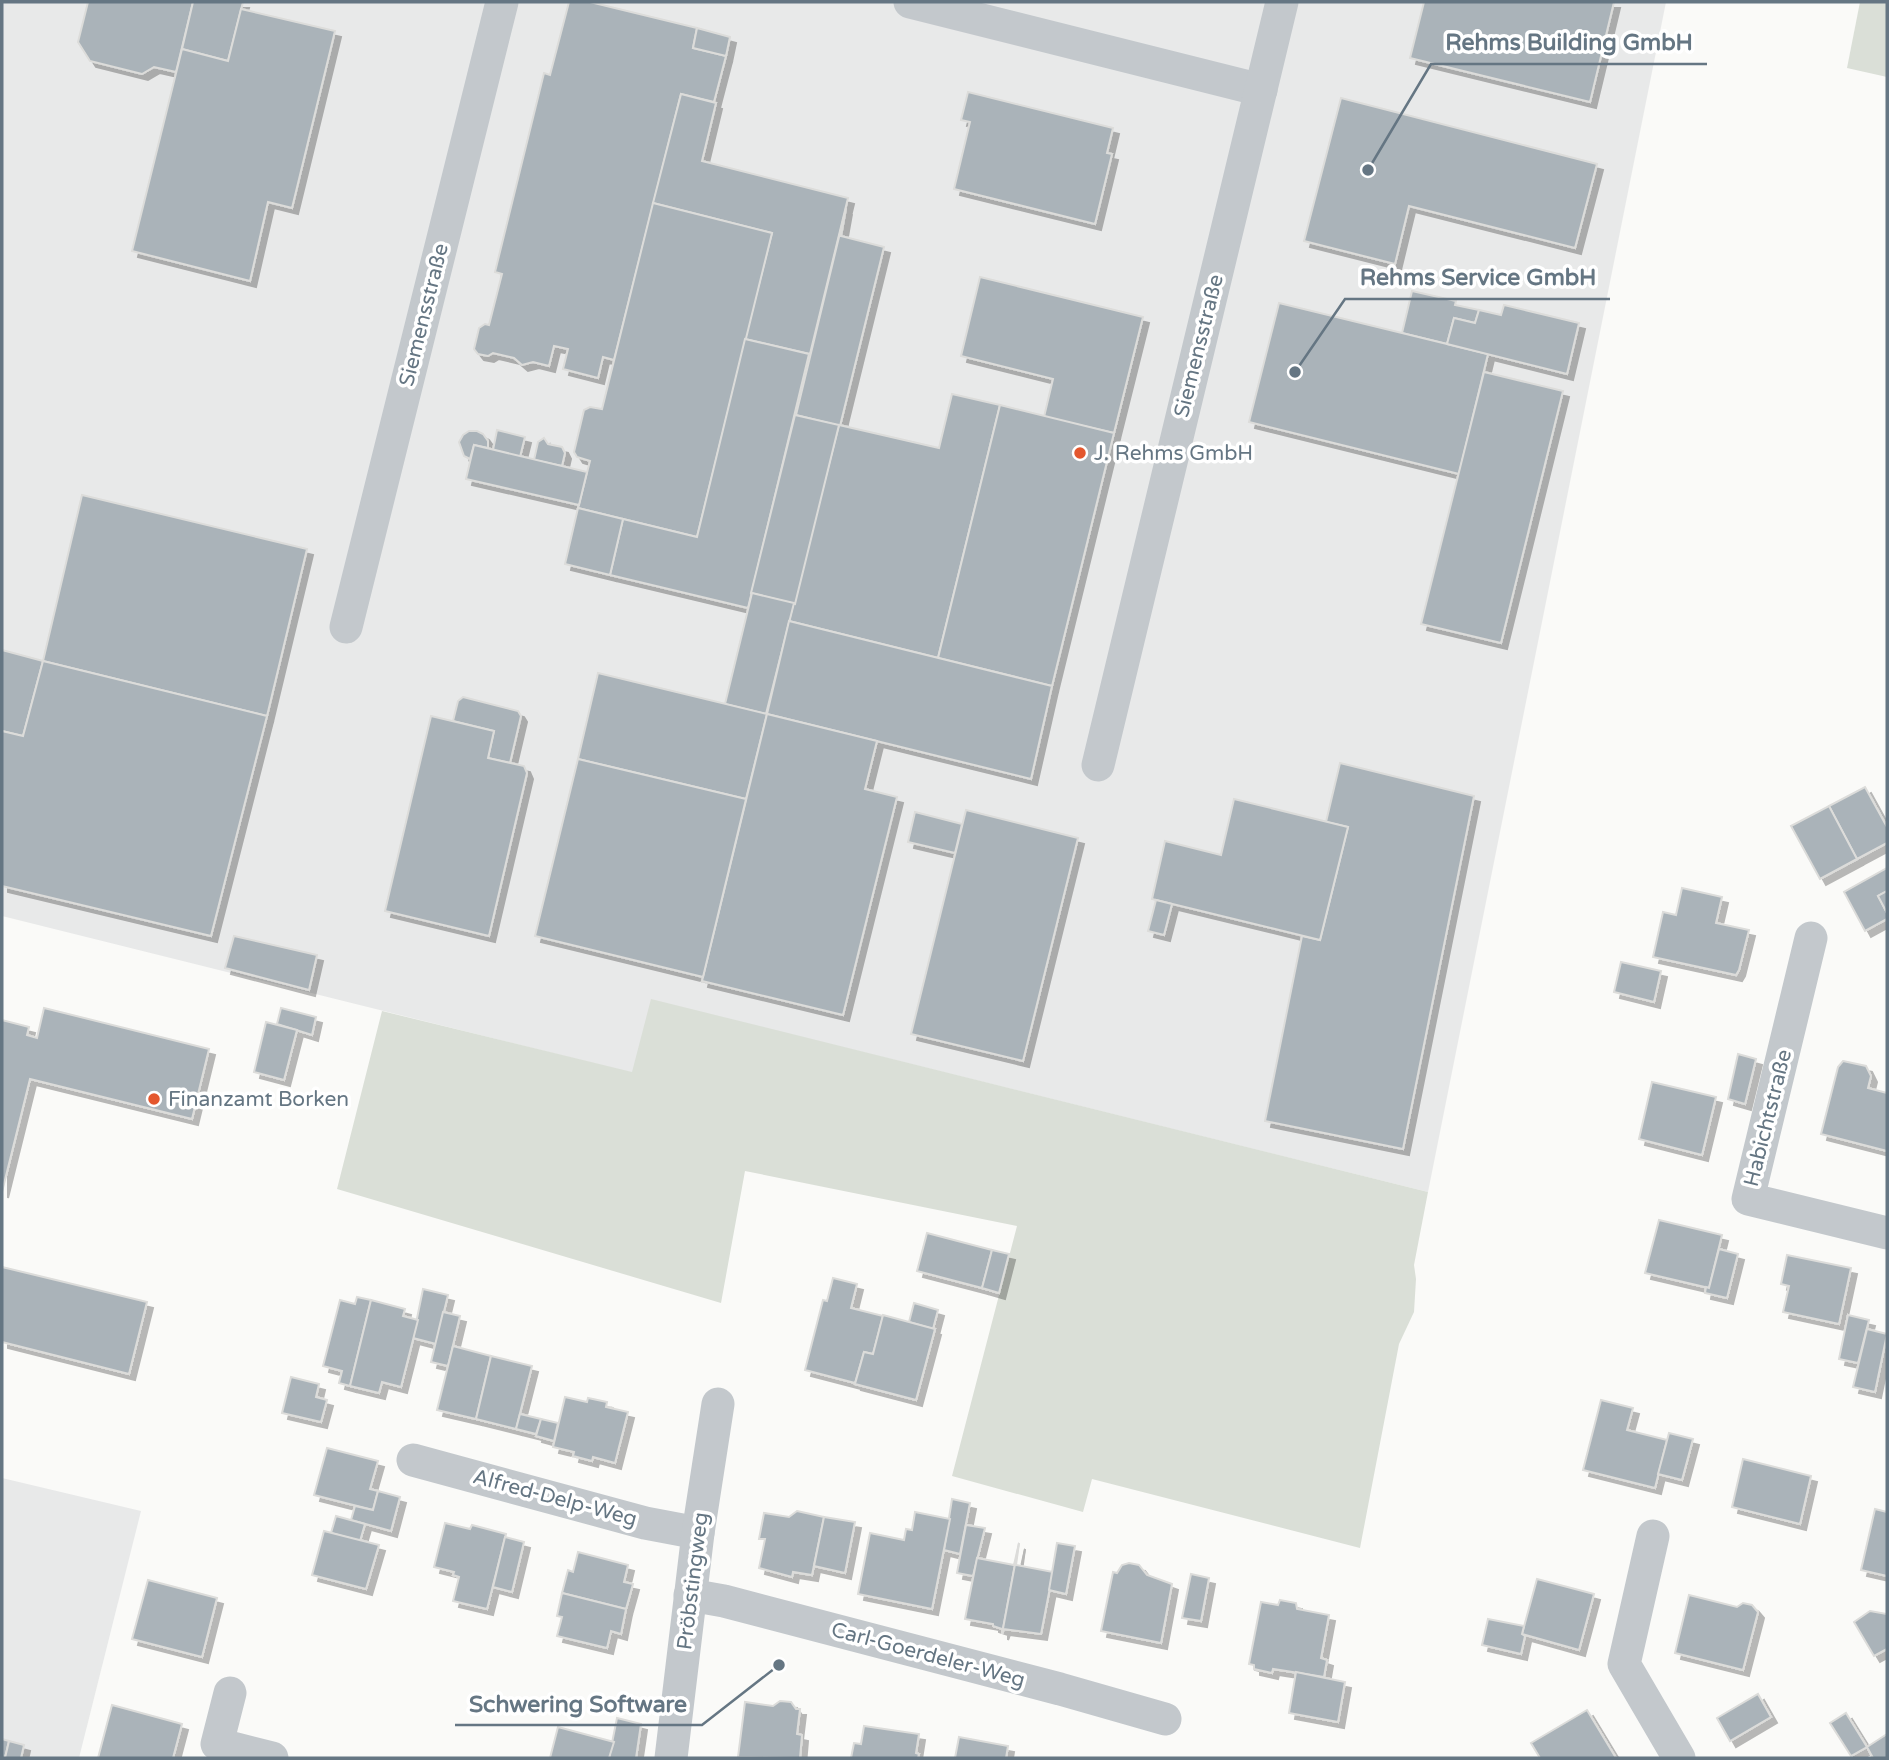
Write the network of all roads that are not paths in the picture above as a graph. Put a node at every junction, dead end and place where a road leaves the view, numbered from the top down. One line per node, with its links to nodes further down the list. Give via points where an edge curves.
1 (502, 2): 5 (street, Siemensstraße)
2 (910, 2): 4 (street)
3 (1282, 2): 4 (street, Siemensstraße)
4 (1261, 90): 6 (street, Siemensstraße)
5 (346, 628)
6 (1098, 765)
7 (1811, 938): 8 (street, Habichtstraße, via 1748,1199)
8 (1887, 1233)
9 (718, 1404): 11 (street, Pröbstingweg)
10 (413, 1460): 11 (street, Alfred-Delp-Weg)
11 (698, 1533): 13 (street, Pröbstingweg)
12 (1653, 1536): 18 (street, via 1624,1664)
13 (690, 1595): 15 (street, Carl-Goerdeler-Weg); 17 (street, Pröbstingweg)
14 (230, 1693): 16 (street, via 218,1744)
15 (1165, 1719)
16 (272, 1758)
17 (671, 1758)
18 (1679, 1758)

